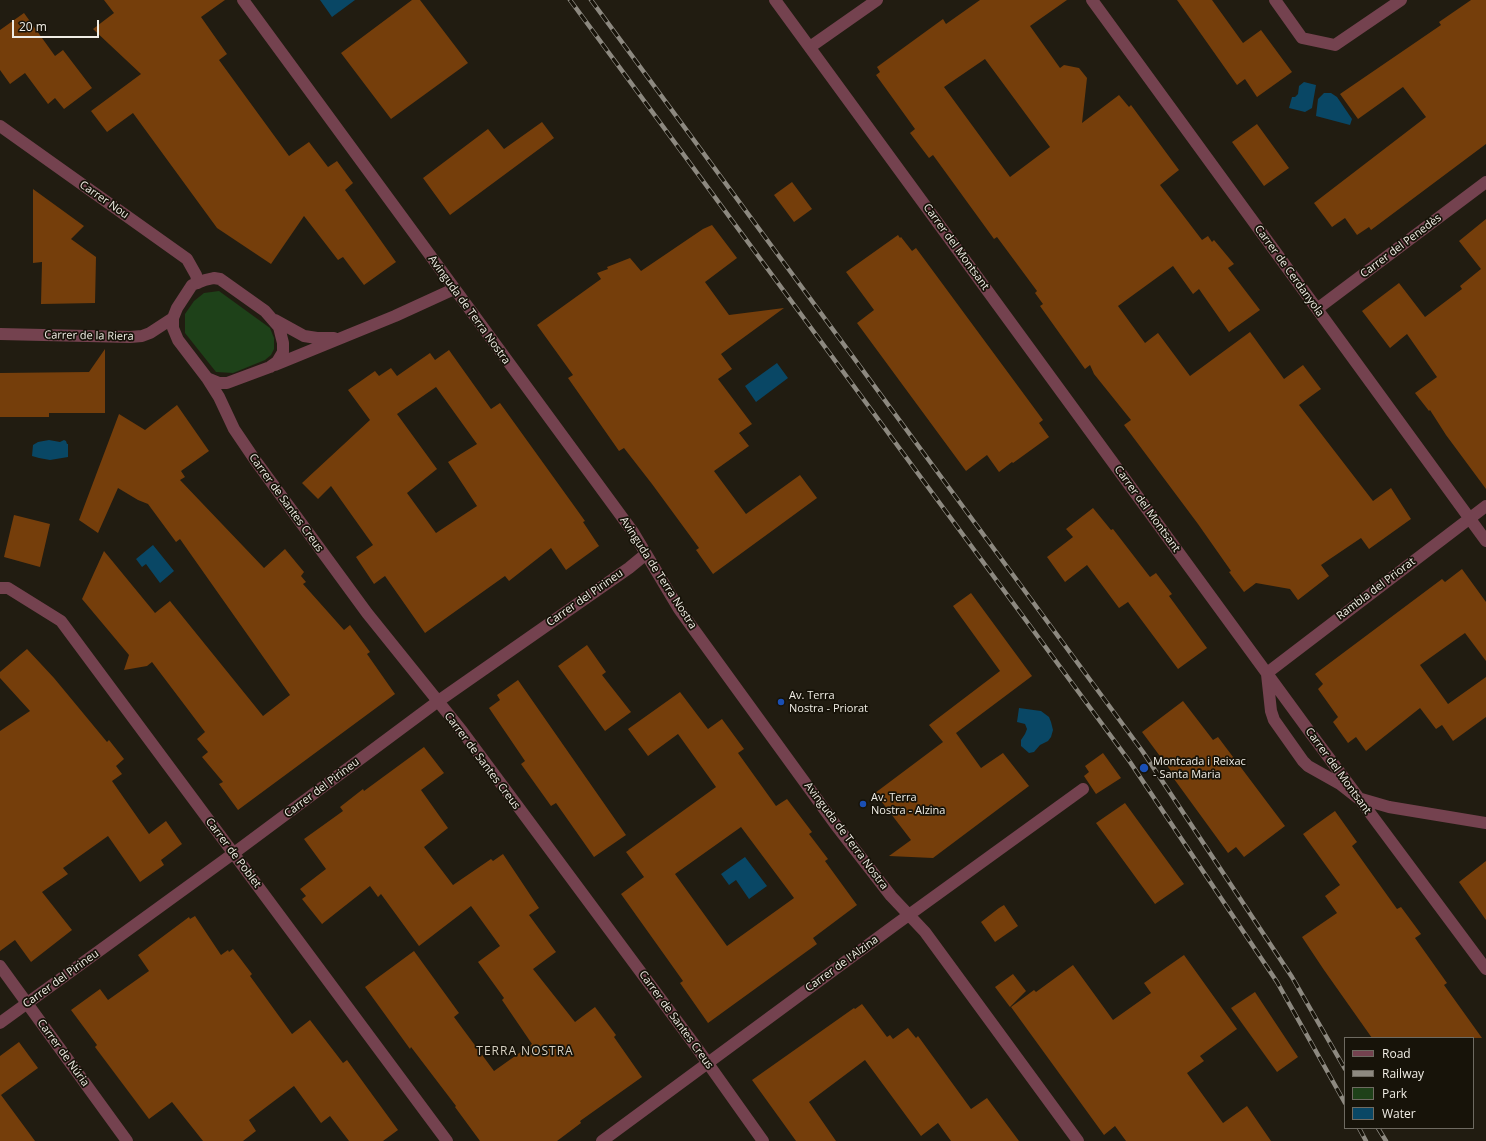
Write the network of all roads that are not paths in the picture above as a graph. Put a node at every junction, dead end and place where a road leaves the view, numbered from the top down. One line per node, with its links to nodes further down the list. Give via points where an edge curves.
1 (243, 0): 11 (street, Avinguda de Terra Nostra)
2 (775, 0): 7 (street, Carrer del Montsant)
3 (877, 0): 7 (street)
4 (1092, 0): 12 (street, Carrer de Cerdanyola)
5 (1275, 0): 6 (street, via 1302,38 1335,45)
6 (1401, 0)
7 (810, 47): 24 (street, Carrer del Montsant)
8 (0, 126): 10 (street, Carrer Nou, via 187,259)
9 (1486, 182): 12 (street, Carrer del Penedès)
10 (198, 283): 13 (street, via 192,285 176,308); 14 (street, via 214,278 220,280)
11 (454, 289): 16 (street); 22 (street, Avinguda de Terra Nostra, via 633,532)
12 (1317, 309): 20 (street, Carrer de Cerdanyola)
13 (173, 318): 15 (street, Carrer de la Riera, via 142,336); 18 (street, via 173,328 178,340)
14 (273, 319): 16 (street, via 304,336); 17 (street, via 282,336 283,352 277,362)
15 (0, 334)
16 (343, 336): 17 (street)
17 (270, 367): 18 (street, via 227,383)
18 (207, 378): 25 (street, Carrer de Santes Creus, via 234,429 255,460 367,613)
19 (1486, 506): 20 (street, Rambla del Priorat)
20 (1469, 518): 21 (street, Carrer de Cerdanyola); 24 (street, Rambla del Priorat)
21 (1486, 541)
22 (646, 554): 25 (street, Carrer del Pirineu); 30 (street, Avinguda de Terra Nostra, via 679,609 835,824)
23 (0, 588): 29 (street, Carrer de Poblet, via 8,588 61,621)
24 (1267, 673): 27 (street, Carrer del Montsant); 27 (street, via 1274,720 1303,761)
25 (437, 702): 29 (street, Carrer del Pirineu); 35 (street, Carrer de Santes Creus, via 462,731)
26 (1083, 789): 30 (street, Carrer de l'Alzina)
27 (1358, 798): 28 (street); 32 (street, Carrer del Montsant)
28 (1486, 823)
29 (234, 853): 33 (street, Carrer del Pirineu); 37 (street, Carrer de Poblet)
30 (909, 915): 35 (street, Carrer de l'Alzina); 40 (street, Avinguda de Terra Nostra, via 925,932)
31 (0, 966): 33 (street, Carrer de Núria)
32 (1486, 969)
33 (27, 1003): 34 (street, Carrer del Pirineu); 36 (street, Carrer de Núria)
34 (0, 1023)
35 (708, 1063): 38 (street, Carrer de l'Alzina); 39 (street, Carrer de Santes Creus)
36 (127, 1141)
37 (447, 1141)
38 (602, 1141)
39 (763, 1141)
40 (1078, 1141)

